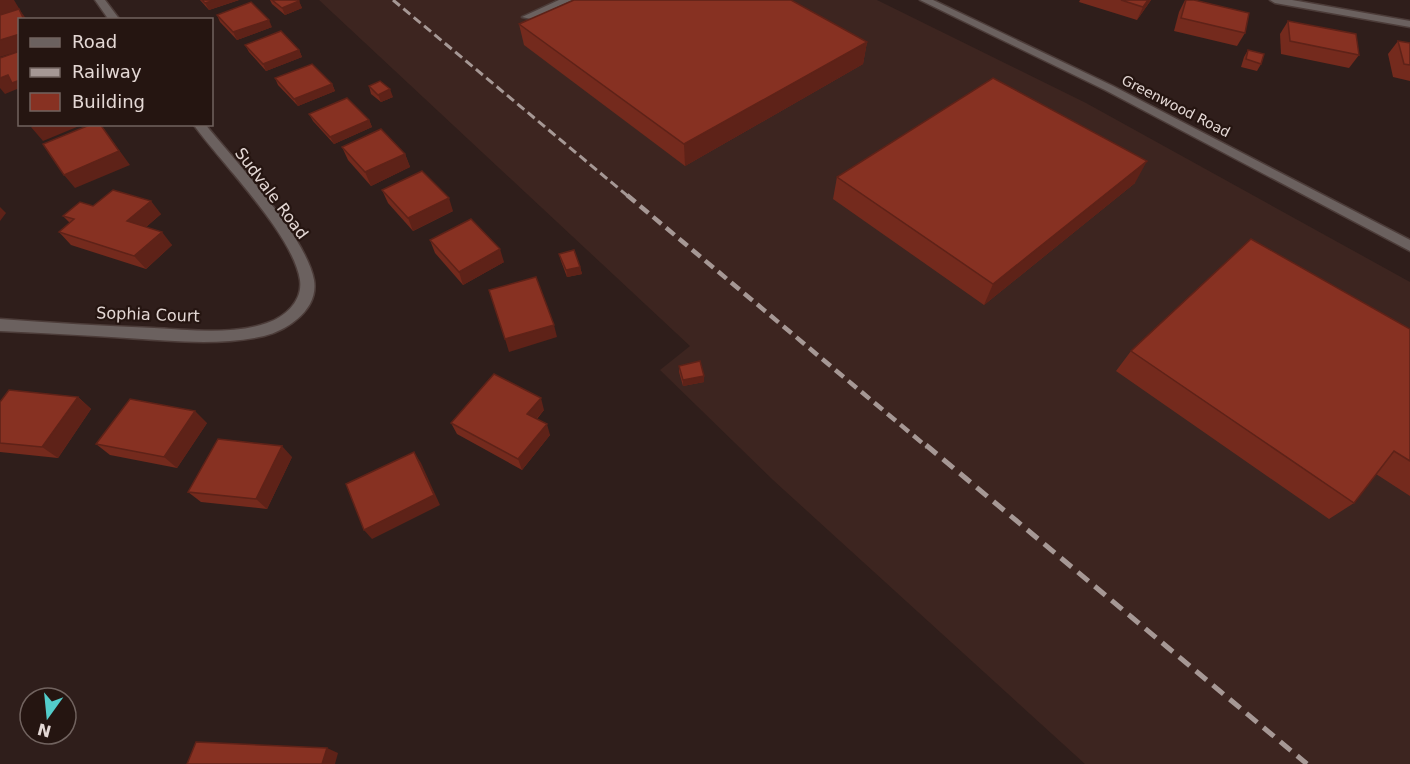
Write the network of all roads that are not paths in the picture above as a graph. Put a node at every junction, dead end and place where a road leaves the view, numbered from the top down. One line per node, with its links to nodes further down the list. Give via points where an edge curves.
1 (100, 0): 6 (street)
2 (567, 0): 5 (street)
3 (925, 0): 9 (street, Greenwood Road, via 1119,94)
4 (1275, 0): 7 (street)
5 (527, 17)
6 (114, 18)
7 (1410, 24)
8 (200, 126): 10 (street, Sudvale Road, via 299,255 308,282 304,299)
9 (1410, 246)
10 (292, 319): 11 (street, Sophia Court, via 265,330 227,334)
11 (0, 326)

